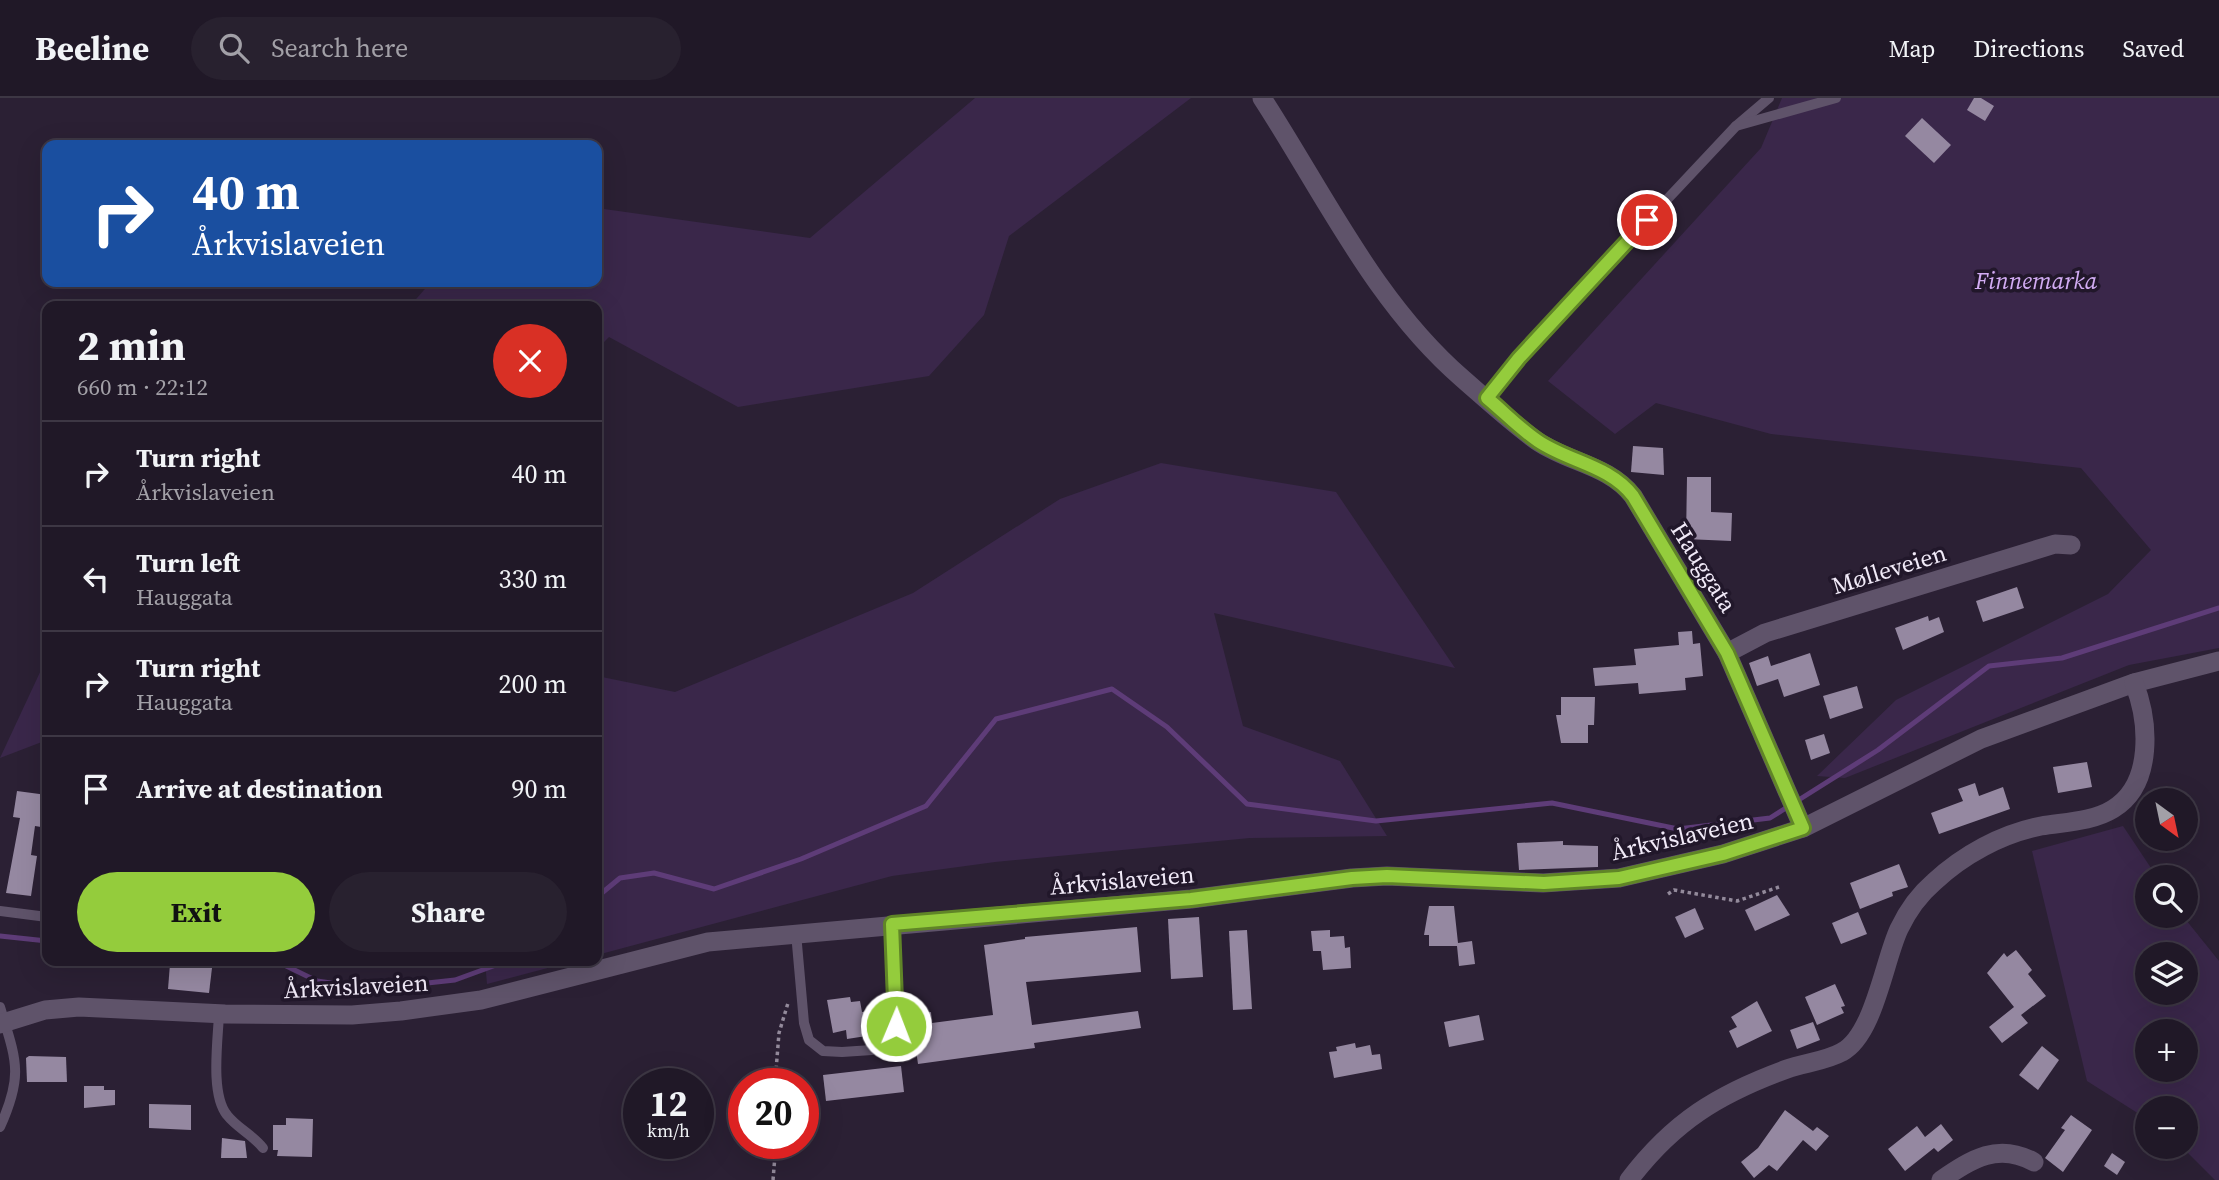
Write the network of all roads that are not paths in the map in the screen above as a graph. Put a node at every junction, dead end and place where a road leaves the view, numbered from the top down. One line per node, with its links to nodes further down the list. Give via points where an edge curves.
1 (1262, 98): 5 (street, Hauggata, via 1357,253 1400,313 1425,343)
2 (1769, 98): 4 (lane)
3 (1836, 98): 4 (lane)
4 (1736, 126): 5 (lane)
5 (1487, 398): 7 (street, Hauggata, via 1537,441 1623,482)
6 (2071, 545): 7 (street, Mølleveien, via 2055,544 1765,634)
7 (1727, 653): 10 (street, Hauggata)
8 (2219, 661): 9 (street, Årkvislaveien)
9 (2134, 683): 10 (street, Årkvislaveien); 20 (street, via 2144,717 2145,746 2134,785 2124,799 2100,815 2016,834 1958,862 1932,883 1900,926 1867,1020 1847,1049 1724,1094 1671,1133)
10 (1797, 814): 13 (street, Årkvislaveien, via 1723,854 1619,878 1544,883 1352,878 1191,899)
11 (0, 911): 12 (lane)
12 (42, 916)
13 (892, 924): 14 (street, Årkvislaveien); 14 (lane, via 896,1026 889,1043 872,1050 823,1051 809,1040)
14 (796, 932): 15 (street, Årkvislaveien, via 684,947 519,991 438,1007 352,1015)
15 (219, 1014): 16 (street, Årkvislaveien, via 79,1007); 18 (lane, via 220,1104)
16 (2, 1018): 17 (lane, via 16,1073 14,1096)
17 (0, 1127)
18 (262, 1148)
19 (2034, 1162): 21 (street, via 2017,1153 1999,1152)
20 (1629, 1180)
21 (1941, 1180)

